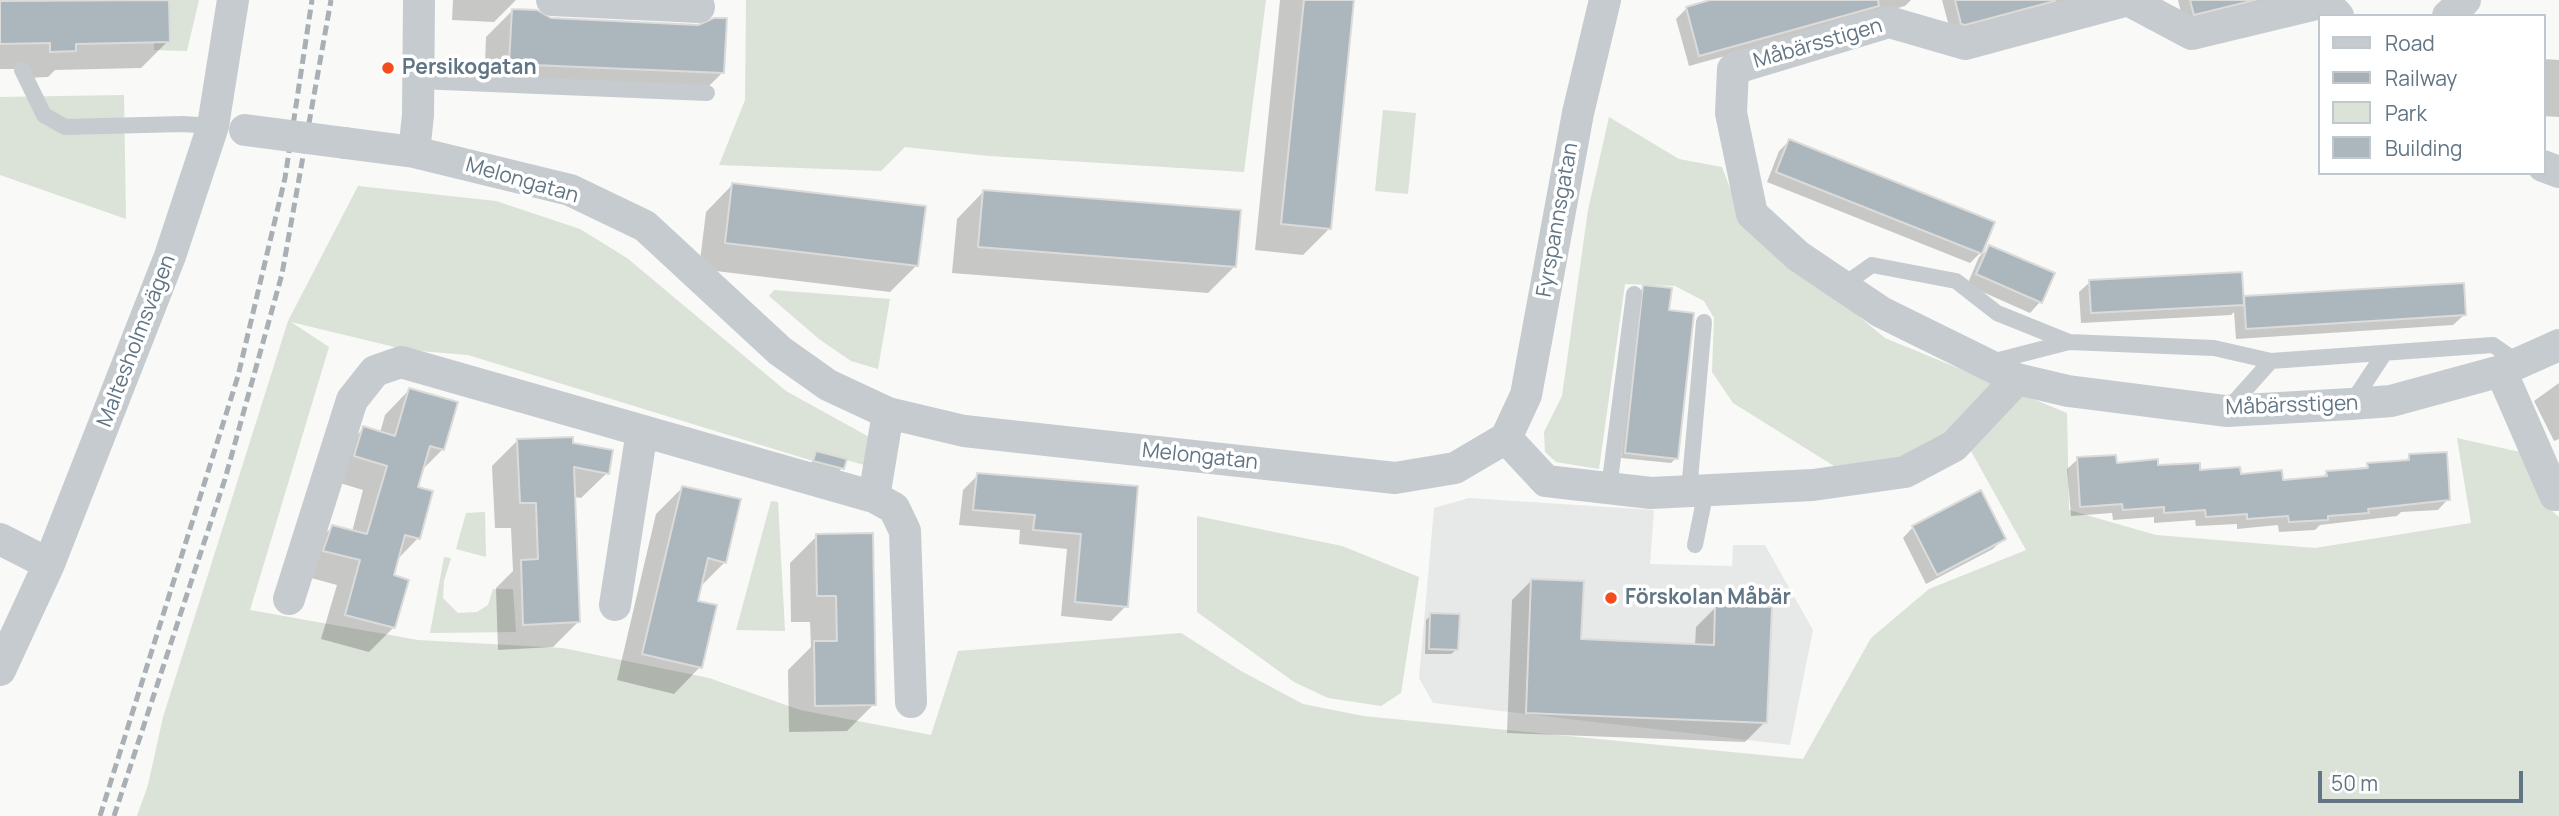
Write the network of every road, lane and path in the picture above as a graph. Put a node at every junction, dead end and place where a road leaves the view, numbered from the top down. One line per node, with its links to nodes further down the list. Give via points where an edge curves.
1 (233, 0): 12 (street, Maltesholmsvägen)
2 (419, 0): 10 (street)
3 (552, 0): 6 (street)
4 (1605, 0): 28 (street, Fyrspannsgatan, via 1578,113 1526,395)
5 (2465, 0): 8 (street)
6 (699, 8)
7 (2336, 14): 14 (street, Måbärsstigen, via 2325,2 2192,34 2128,0 1965,44 1889,22 1734,69 1731,113 1752,214 1798,256)
8 (2450, 14)
9 (22, 70): 12 (lane, via 44,115 65,127)
10 (418, 81): 11 (lane); 13 (street)
11 (707, 93)
12 (213, 126): 13 (street, Melongatan, bridge); 35 (street, Maltesholmsvägen, via 170,256)
13 (414, 152): 26 (street, Melongatan, via 570,190 645,226 780,351 828,386)
14 (1842, 286): 17 (lane, via 1872,265 1956,281 1997,313); 21 (street, Måbärsstigen, via 1881,312)
15 (1634, 294): 29 (lane)
16 (1704, 322): 30 (lane)
17 (2069, 342): 20 (lane, via 2214,348); 21 (lane)
18 (2559, 345): 22 (street, Måbärsstigen)
19 (2385, 354): 20 (lane); 22 (lane, via 2493,345); 24 (lane)
20 (2271, 361): 25 (lane)
21 (1986, 363): 23 (street, Måbärsstigen)
22 (2510, 367): 24 (street, Måbärsstigen, via 2391,401); 31 (street)
23 (2017, 379): 25 (street, Måbärsstigen, via 2068,391); 30 (street, via 1954,446 1905,472 1813,485)
24 (2351, 404): 25 (street, Måbärsstigen)
25 (2226, 411)
26 (888, 414): 28 (street, Melongatan, via 964,431 1395,478 1455,468); 32 (street)
27 (642, 431): 32 (street); 36 (street, via 401,362 375,371 352,400); 37 (street)
28 (1506, 438): 29 (street, via 1546,481)
29 (1609, 488): 30 (street, via 1651,493)
30 (1697, 491): 34 (lane)
31 (2555, 495)
32 (874, 497): 39 (street, via 894,508 905,531)
33 (0, 540): 35 (street)
34 (1695, 545)
35 (49, 564): 38 (street, Maltesholmsvägen)
36 (289, 599)
37 (615, 605)
38 (0, 670)
39 (911, 702)

